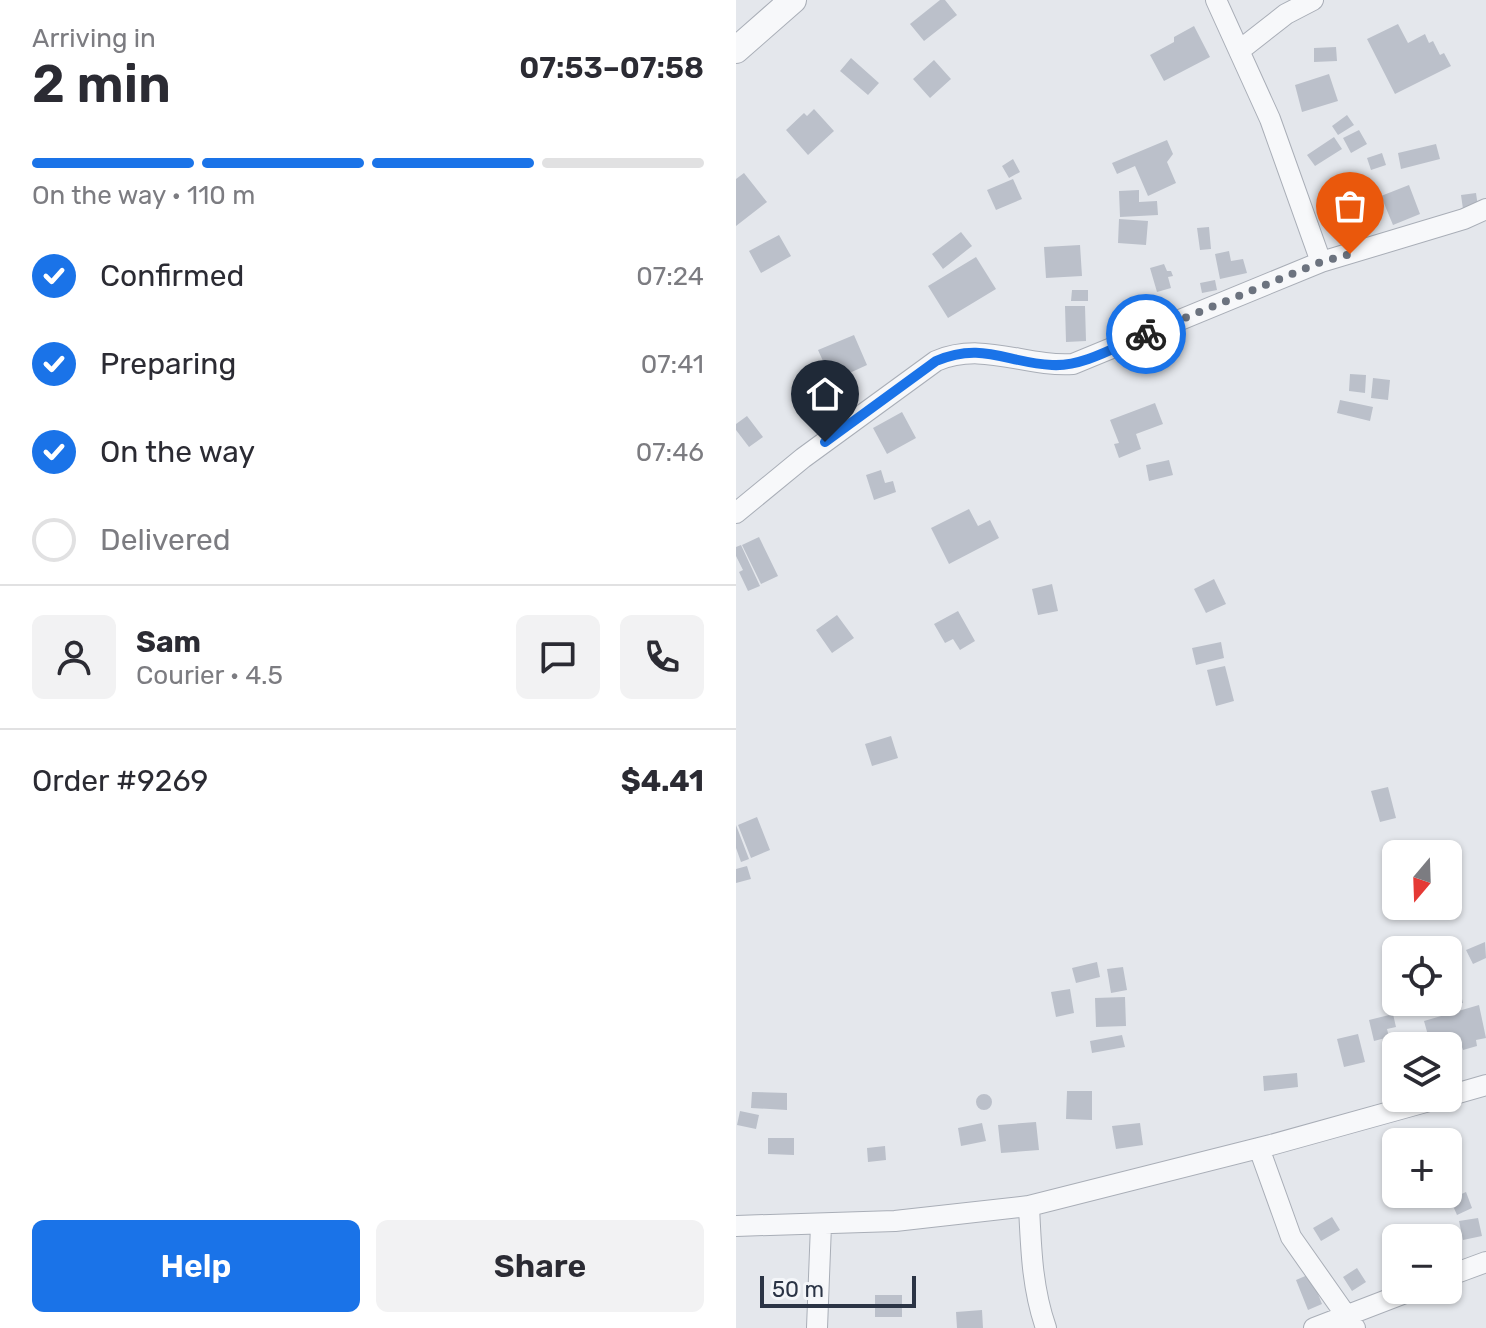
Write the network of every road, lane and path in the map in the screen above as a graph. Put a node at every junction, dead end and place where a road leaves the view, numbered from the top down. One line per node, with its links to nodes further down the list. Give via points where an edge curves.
1 (793, 0): 4 (street)
2 (1216, 0): 5 (street)
3 (1313, 0): 5 (street)
4 (736, 50)
5 (1240, 50): 7 (street)
6 (1486, 209): 7 (street)
7 (1321, 262): 8 (street, via 1073,364 983,352 936,361)
8 (736, 513)
9 (1486, 1085): 10 (street)
10 (1462, 1092)
11 (1389, 1112): 12 (street)
12 (1259, 1148): 13 (street); 19 (street, via 1291,1237)
13 (1029, 1206): 14 (street); 21 (street, via 1032,1266)
14 (821, 1225): 15 (street); 20 (street)
15 (736, 1226)
16 (1486, 1262): 17 (street)
17 (1462, 1271)
18 (1386, 1304): 19 (street)
19 (1351, 1322): 22 (street)
20 (817, 1328)
21 (1046, 1328)
22 (1314, 1328)

